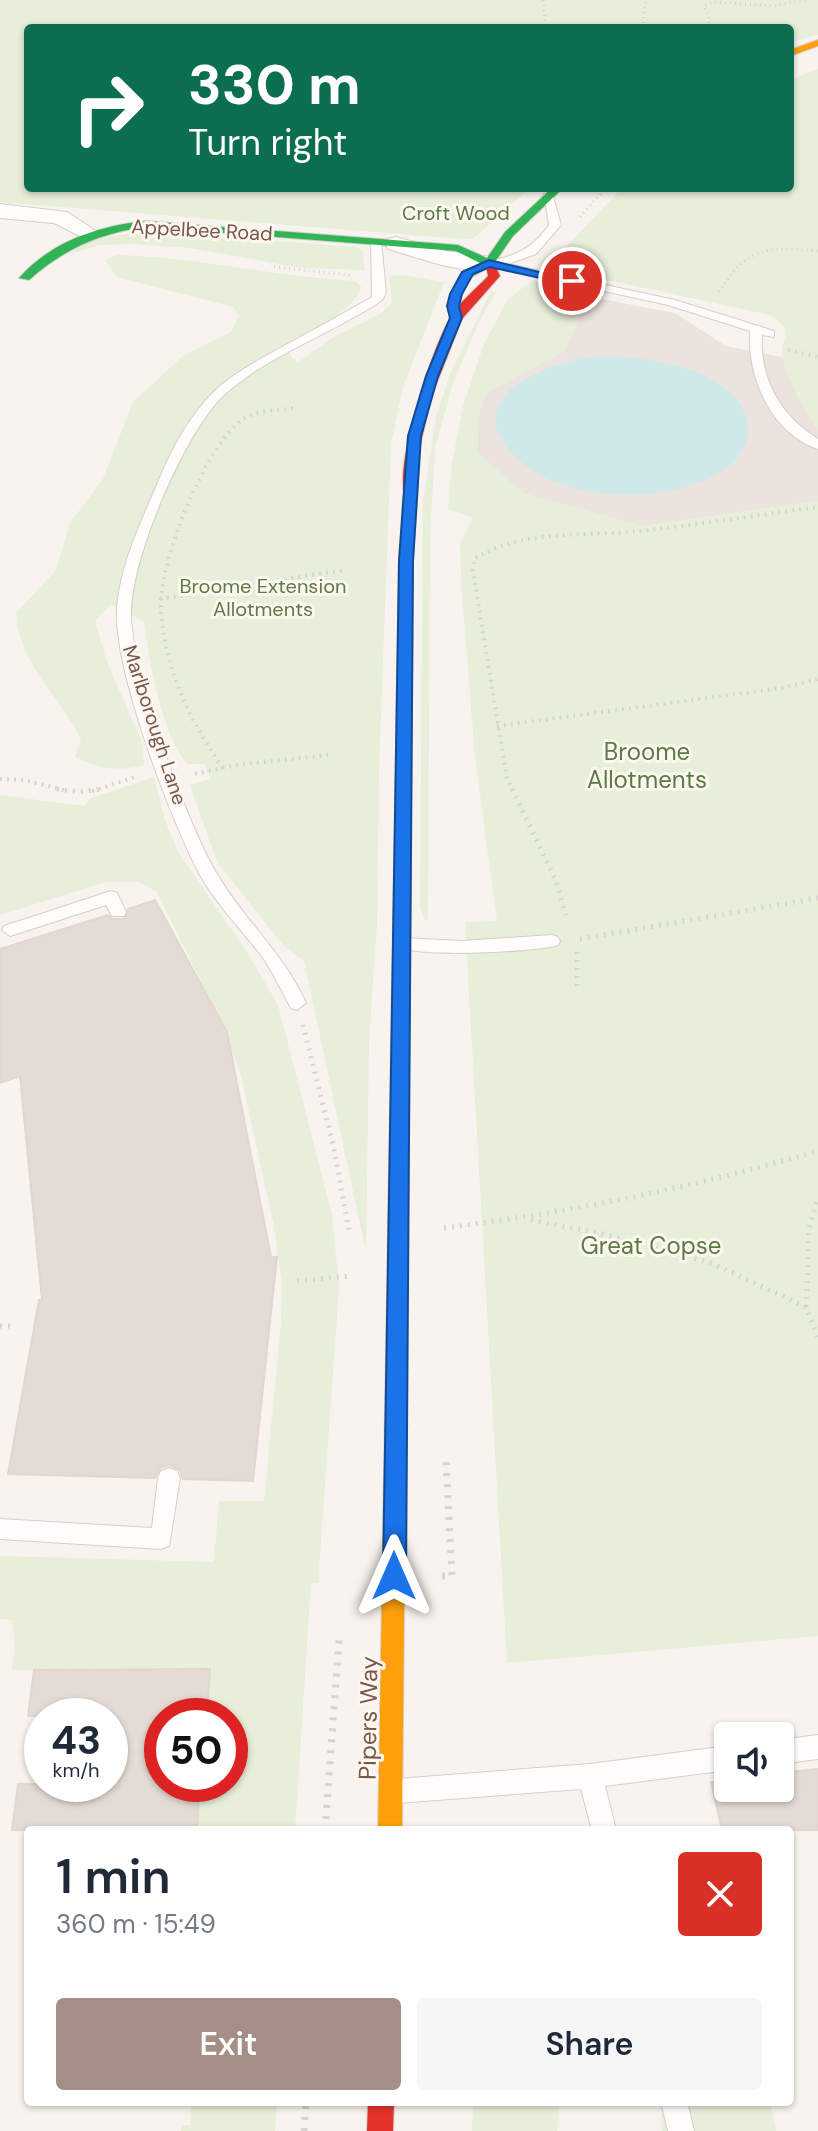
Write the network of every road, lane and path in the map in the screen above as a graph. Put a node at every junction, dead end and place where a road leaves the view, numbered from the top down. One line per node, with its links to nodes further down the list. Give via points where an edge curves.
1 (543, 0): 4 (path)
2 (645, 0): 5 (path)
3 (805, 0): 6 (path, via 774,6 713,2 704,6)
4 (546, 24)
5 (643, 24)
6 (708, 24)
7 (818, 43): 8 (main road)
8 (794, 52)
9 (553, 192): 16 (main road, Pipers Way, via 509,234); 16 (lane, Pipers Way, via 555,225 532,254)
10 (602, 192): 12 (path)
11 (0, 211): 13 (street, via 59,217)
12 (573, 224)
13 (88, 233): 14 (main road, Appelbee Road, via 162,224); 17 (main road, Appelbee Road, via 56,248)
14 (385, 242): 16 (street, Appelbee Road, via 443,258); 29 (lane, Marlborough Lane, via 377,299 224,388 187,435 150,520 123,611 144,703)
15 (818, 251): 18 (path, via 753,251 732,272)
16 (489, 263): 18 (lane); 38 (main road, Pipers Way, via 468,272 462,281 453,306 456,318 425,398 410,475)
17 (25, 278)
18 (708, 313): 19 (lane)
19 (756, 329): 20 (lane); 22 (lane, via 754,357 766,390 793,428)
20 (770, 334)
21 (296, 408): 25 (path, via 245,417 222,442 190,503)
22 (818, 445)
23 (818, 507): 27 (path, via 638,531 535,538 487,549 474,559 473,571)
24 (344, 570): 25 (path)
25 (160, 599): 30 (path, via 195,729)
26 (818, 679): 27 (path)
27 (497, 726): 36 (path, via 507,779 555,879)
28 (328, 755): 30 (path)
29 (165, 763): 31 (path, via 122,783 85,792); 32 (lane, Marlborough Lane)
30 (223, 768): 32 (path)
31 (0, 779)
32 (170, 779): 40 (lane, Marlborough Lane, via 207,872 279,964)
33 (818, 898): 36 (path)
34 (118, 912): 35 (lane, via 111,897)
35 (9, 935)
36 (575, 940): 37 (path); 39 (path)
37 (552, 941): 38 (lane, via 463,947)
38 (403, 944): 61 (main road, Pipers Way)
39 (577, 987)
40 (297, 1003): 45 (path, via 334,1149)
41 (818, 1151): 43 (path, via 680,1188)
42 (818, 1197): 48 (path, via 809,1229)
43 (526, 1219): 44 (path); 48 (path, via 711,1263)
44 (439, 1229)
45 (349, 1234)
46 (352, 1261): 47 (path, via 353,1280)
47 (297, 1281)
48 (806, 1307): 51 (path)
49 (0, 1326): 50 (path)
50 (11, 1326)
51 (818, 1337)
52 (446, 1453): 55 (path)
53 (169, 1478): 54 (lane, via 161,1539)
54 (0, 1529)
55 (452, 1576)
56 (340, 1624): 62 (path)
57 (818, 1747): 58 (lane)
58 (794, 1750)
59 (714, 1760): 60 (lane)
60 (590, 1776): 61 (lane); 64 (lane)
61 (391, 1792): 63 (main road, Pipers Way)
62 (325, 1826)
63 (390, 1826)
64 (603, 1826)
65 (306, 2106): 68 (path)
66 (381, 2106): 69 (main road)
67 (675, 2106): 70 (lane)
68 (304, 2131)
69 (380, 2131)
70 (681, 2131)

